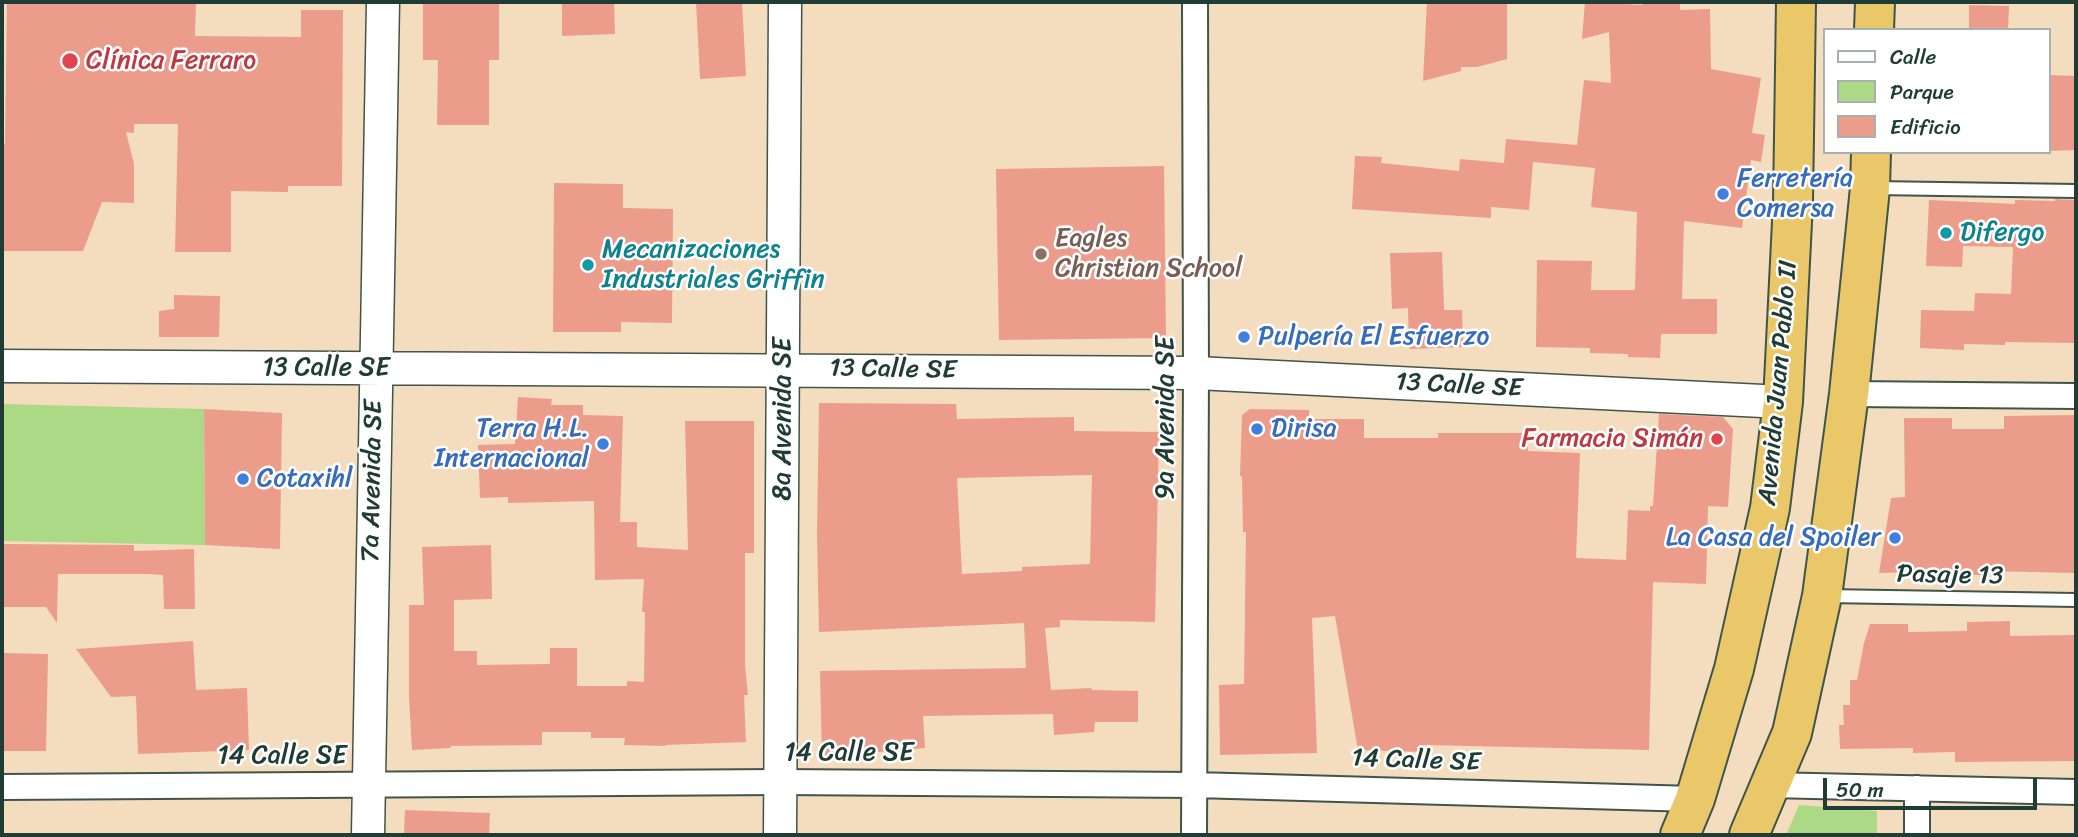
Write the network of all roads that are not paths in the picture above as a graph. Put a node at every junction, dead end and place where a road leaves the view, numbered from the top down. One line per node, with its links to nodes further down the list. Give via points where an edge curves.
1 (383, 2): 10 (street, 7a Avenida SE)
2 (785, 2): 11 (street, 8a Avenida SE)
3 (1195, 2): 12 (street, 9a Avenida SE)
4 (1796, 2): 15 (highway, Avenida Juan Pablo II)
5 (1875, 2): 6 (highway)
6 (1874, 28)
7 (1870, 170): 8 (lane); 13 (highway)
8 (2076, 191)
9 (2, 366): 10 (street, 13 Calle SE)
10 (375, 369): 11 (street, 13 Calle SE); 21 (street, 7a Avenida SE)
11 (783, 369): 12 (street, 13 Calle SE); 18 (street, 8a Avenida SE)
12 (1196, 373): 15 (street, 13 Calle SE); 19 (street, 9a Avenida SE)
13 (1849, 394): 14 (street); 16 (highway)
14 (2076, 396)
15 (1783, 402): 25 (highway, Avenida Juan Pablo II, via 1770,508 1734,669)
16 (1822, 596): 17 (lane, Pasaje 13); 20 (highway, via 1792,733)
17 (2076, 600)
18 (780, 782): 19 (street, 14 Calle SE); 21 (street, 14 Calle SE); 27 (street, 8a Avenida SE)
19 (1195, 785): 25 (street, 14 Calle SE); 28 (street, 9a Avenida SE)
20 (1769, 785): 23 (street); 30 (highway)
21 (369, 786): 22 (street, 14 Calle SE); 26 (street, 7a Avenida SE)
22 (2, 787)
23 (1917, 788): 24 (street); 31 (street)
24 (2076, 792)
25 (1695, 799): 29 (highway, Avenida Juan Pablo II)
26 (368, 835)
27 (780, 835)
28 (1194, 835)
29 (1680, 835)
30 (1749, 835)
31 (1917, 835)

